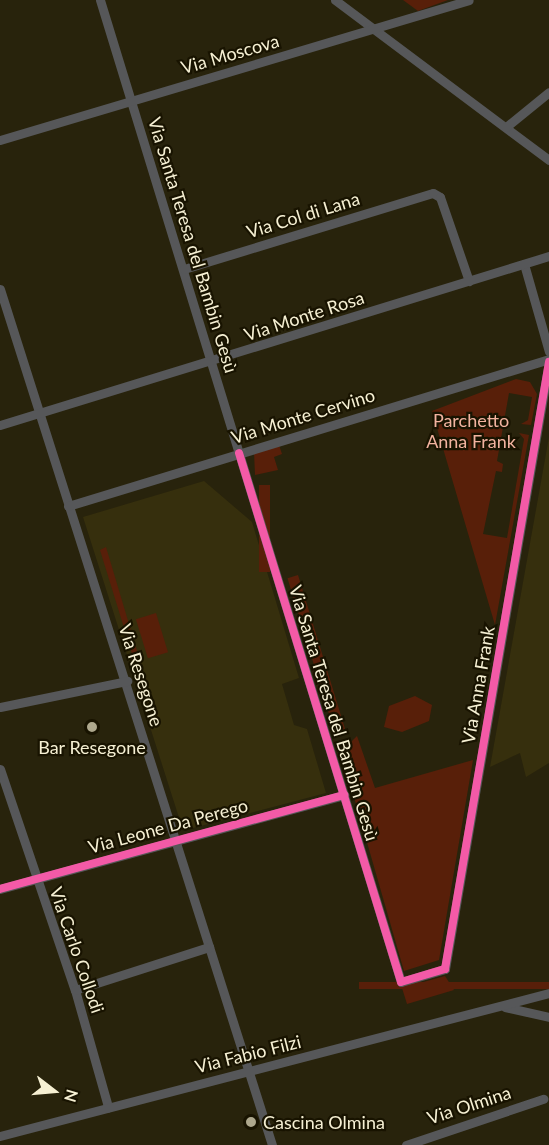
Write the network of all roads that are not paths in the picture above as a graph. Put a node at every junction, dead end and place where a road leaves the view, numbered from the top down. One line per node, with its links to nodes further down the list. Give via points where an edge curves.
1 (100, 0): 6 (street, Via Santa Teresa del Bambin Gesù)
2 (335, 0): 4 (street)
3 (469, 0): 4 (street, Via Moscova)
4 (376, 30): 6 (street, Via Moscova); 7 (street)
5 (549, 92): 7 (street)
6 (131, 100): 8 (street, Via Moscova); 12 (street, Via Santa Teresa del Bambin Gesù)
7 (506, 127): 9 (street)
8 (0, 140)
9 (549, 160)
10 (549, 256): 11 (street, Via Monte Rosa)
11 (524, 264): 13 (street, Via Monte Rosa); 15 (street)
12 (184, 268): 13 (street, Via Col di Lana, via 433,193 440,197); 17 (street, Via Santa Teresa del Bambin Gesù)
13 (469, 281): 17 (street, Via Monte Rosa)
14 (0, 290): 18 (street, Via Resegone)
15 (549, 352)
16 (549, 360): 20 (street, Via Monte Cervino); 30 (street, Via Anna Frank, via 445,969)
17 (212, 363): 18 (street, Via Monte Rosa); 20 (street, Via Santa Teresa del Bambin Gesù)
18 (38, 414): 19 (street, Via Monte Rosa); 21 (street, Via Resegone)
19 (0, 426)
20 (239, 453): 21 (street, Via Monte Cervino); 25 (street, Via Santa Teresa del Bambin Gesù)
21 (68, 506): 22 (street, Via Resegone)
22 (126, 681): 23 (street); 26 (street, Via Resegone)
23 (0, 707)
24 (0, 769): 27 (street, Via Carlo Collodi)
25 (344, 795): 26 (street, Via Leone Da Perego); 30 (street, Via Santa Teresa del Bambin Gesù)
26 (176, 839): 27 (street, Via Leone Da Perego); 29 (street, Via Resegone)
27 (35, 879): 28 (street, Via Leone Da Perego); 31 (street, Via Carlo Collodi)
28 (0, 889)
29 (209, 947): 31 (street); 35 (street, Via Resegone)
30 (401, 982)
31 (75, 990): 37 (street, Via Carlo Collodi)
32 (549, 993): 33 (street, Via Fabio Filzi)
33 (505, 1007): 34 (street, Via Fabio Filzi); 35 (street, Via Fabio Filzi)
34 (549, 1017)
35 (248, 1071): 37 (street, Via Fabio Filzi); 39 (street)
36 (543, 1099): 40 (street, Via Olmina)
37 (108, 1107): 38 (street, Via Fabio Filzi)
38 (0, 1136)
39 (272, 1145)
40 (406, 1145)

